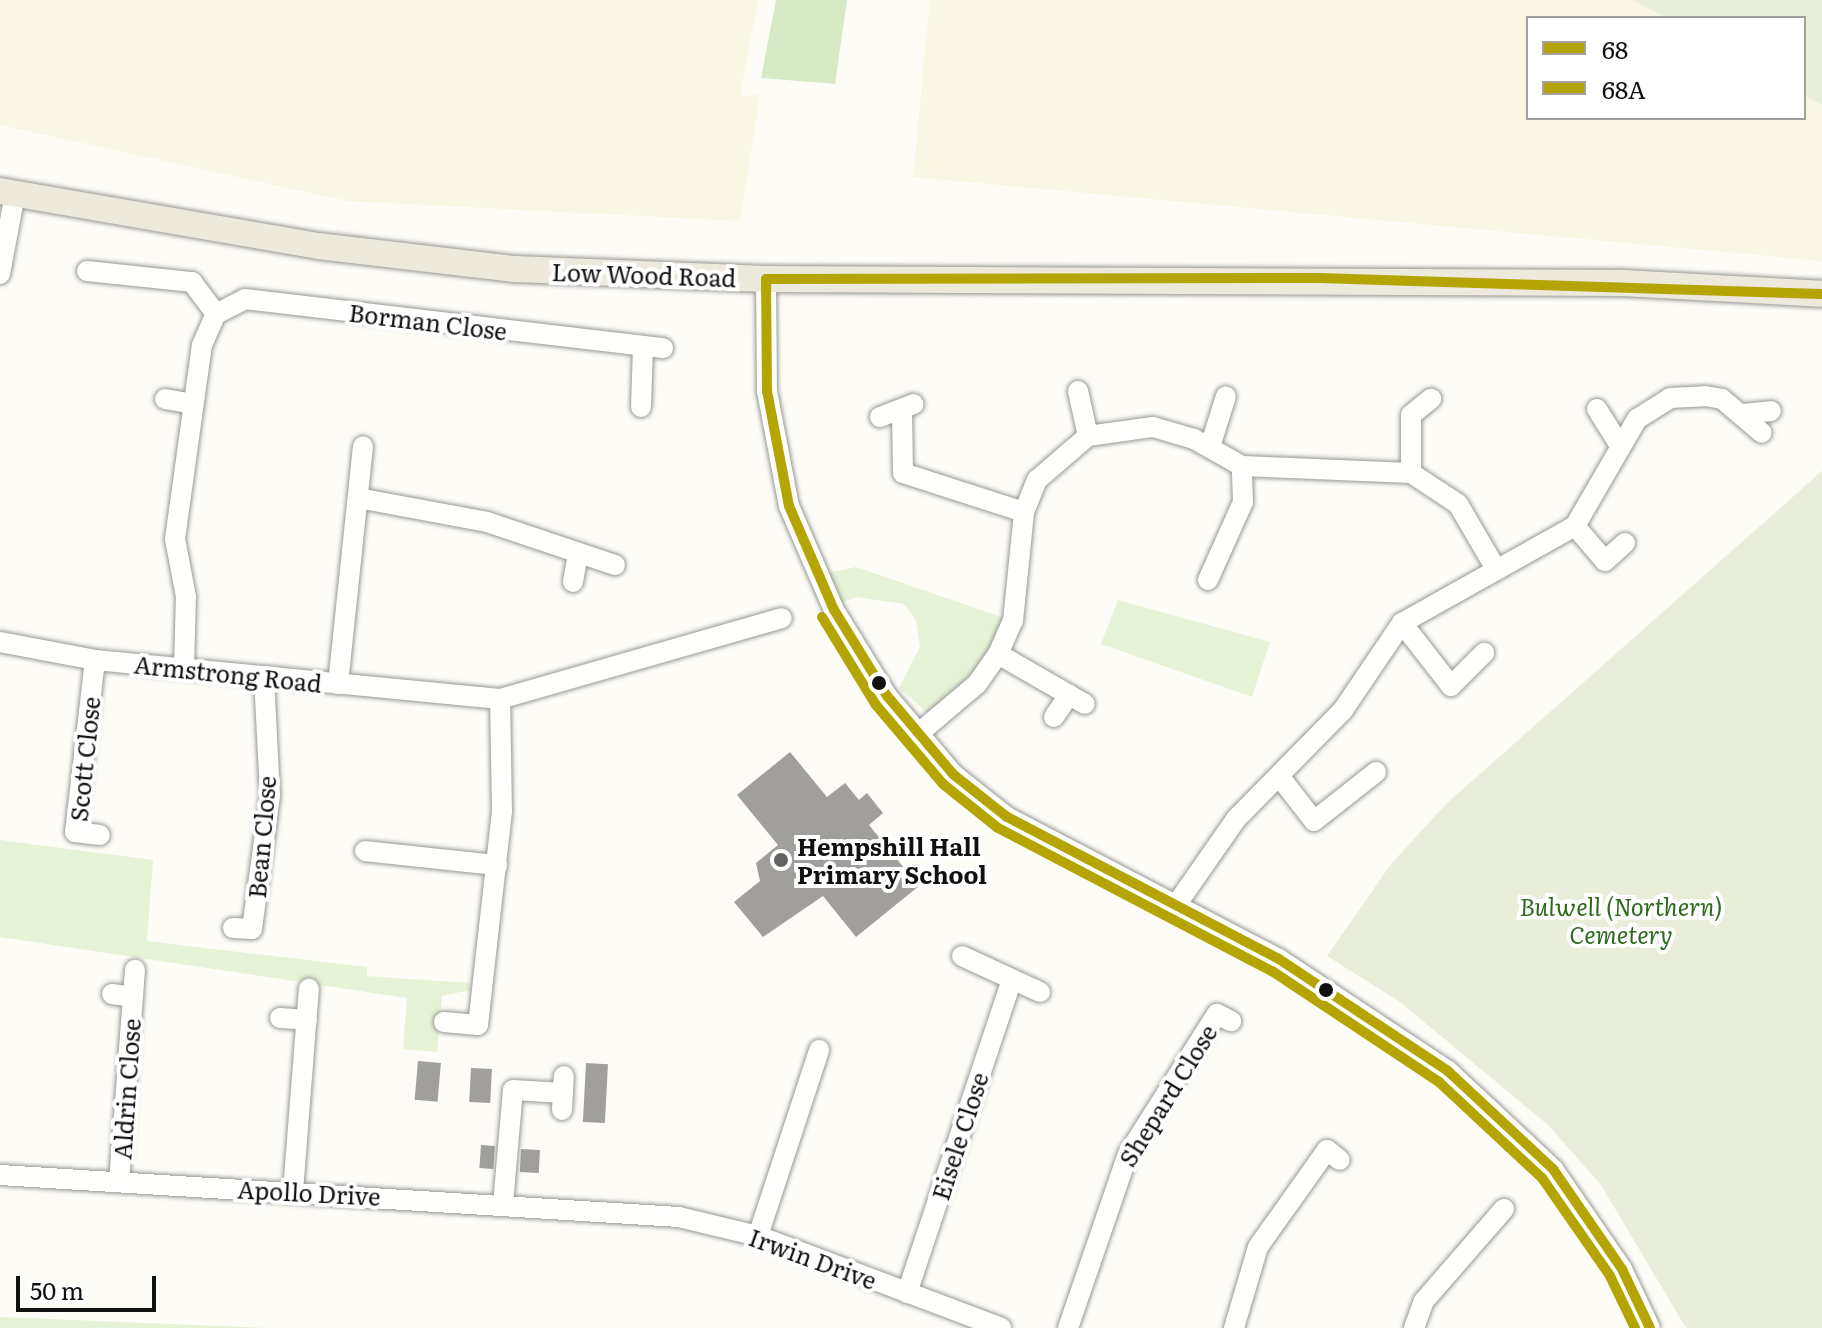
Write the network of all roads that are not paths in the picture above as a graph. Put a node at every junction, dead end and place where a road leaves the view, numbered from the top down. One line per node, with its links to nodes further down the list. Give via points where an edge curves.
1 (7, 192): 3 (street); 4 (main road, Low Wood Road, via 318,246 500,267)
2 (87, 271): 6 (street, via 192,282)
3 (0, 274)
4 (766, 279): 5 (main road, Low Wood Road, via 1319,278); 44 (street, via 767,391 789,506 846,632)
5 (1822, 294)
6 (216, 314): 11 (street, via 202,345); 12 (street, Borman Close, via 245,299 653,347)
7 (1078, 391): 18 (street)
8 (1226, 396): 21 (street)
9 (165, 399): 11 (street)
10 (1431, 399): 23 (street, via 1411,415)
11 (193, 404): 39 (street, via 175,539 186,597)
12 (641, 407)
13 (1597, 409): 19 (street)
14 (1771, 411): 15 (street)
15 (1743, 414): 17 (street); 19 (street, via 1722,399 1670,398)
16 (880, 417): 25 (street, via 908,409 903,473)
17 (1762, 433)
18 (1088, 436): 21 (street, via 1153,427); 25 (street, via 1037,480)
19 (1618, 442): 26 (street)
20 (363, 446): 24 (street)
21 (1210, 447): 22 (street)
22 (1242, 466): 23 (street); 31 (street, via 1243,502)
23 (1411, 473): 30 (street, via 1458,504)
24 (358, 498): 28 (street, via 487,522); 41 (street)
25 (1024, 512): 37 (street, via 1015,609)
26 (1575, 526): 27 (street, via 1605,561); 30 (street)
27 (1625, 543)
28 (578, 554): 29 (street); 32 (street)
29 (615, 565)
30 (1496, 569): 34 (street)
31 (1208, 580)
32 (573, 582)
33 (782, 618): 42 (street, Armstrong Road)
34 (1402, 623): 36 (street, via 1451,686); 46 (street, via 1343,710)
35 (0, 642): 38 (street, Armstrong Road)
36 (1484, 653)
37 (998, 654): 43 (street, via 1077,700); 44 (street, via 977,684)
38 (95, 660): 39 (street, Armstrong Road); 47 (street, Scott Close, via 75,832)
39 (184, 667): 40 (street, Armstrong Road)
40 (264, 678): 41 (street, Armstrong Road); 51 (street, Bean Close, via 270,795 252,929)
41 (338, 684): 42 (street, Armstrong Road)
42 (500, 699): 49 (street, via 506,739)
43 (1054, 717)
44 (919, 733): 50 (street, via 1007,817)
45 (1376, 772): 46 (street, via 1314,821)
46 (1279, 776): 50 (street, via 1207,853)
47 (100, 835)
48 (365, 851): 49 (street)
49 (497, 865): 60 (street, via 478,1025)
50 (1174, 908): 76 (street, via 1279,959 1448,1071 1553,1169 1622,1269)
51 (233, 928)
52 (962, 956): 54 (street)
53 (135, 970): 65 (street, Aldrin Close, via 123,996)
54 (1012, 980): 56 (street); 71 (street, Eisele Close)
55 (309, 989): 58 (street)
56 (1040, 992)
57 (280, 1018): 58 (street)
58 (307, 1020): 66 (street)
59 (1231, 1021): 73 (street, Shepard Close, via 1217,1014 1128,1154)
60 (444, 1022)
61 (810, 1057): 70 (street)
62 (563, 1093): 67 (street, via 513,1090)
63 (1340, 1160): 74 (street, via 1327,1150 1258,1247)
64 (0, 1175): 65 (street, Apollo Drive)
65 (119, 1182): 66 (street, Apollo Drive)
66 (293, 1191): 67 (street, Apollo Drive)
67 (503, 1204): 69 (street, Apollo Drive)
68 (1504, 1209): 75 (street, via 1424,1301)
69 (619, 1210): 70 (street, Irwin Drive, via 679,1217)
70 (758, 1236): 71 (street, Irwin Drive)
71 (907, 1293): 72 (street, Irwin Drive)
72 (997, 1327)
73 (1068, 1328)
74 (1234, 1328)
75 (1414, 1328)
76 (1650, 1328)

